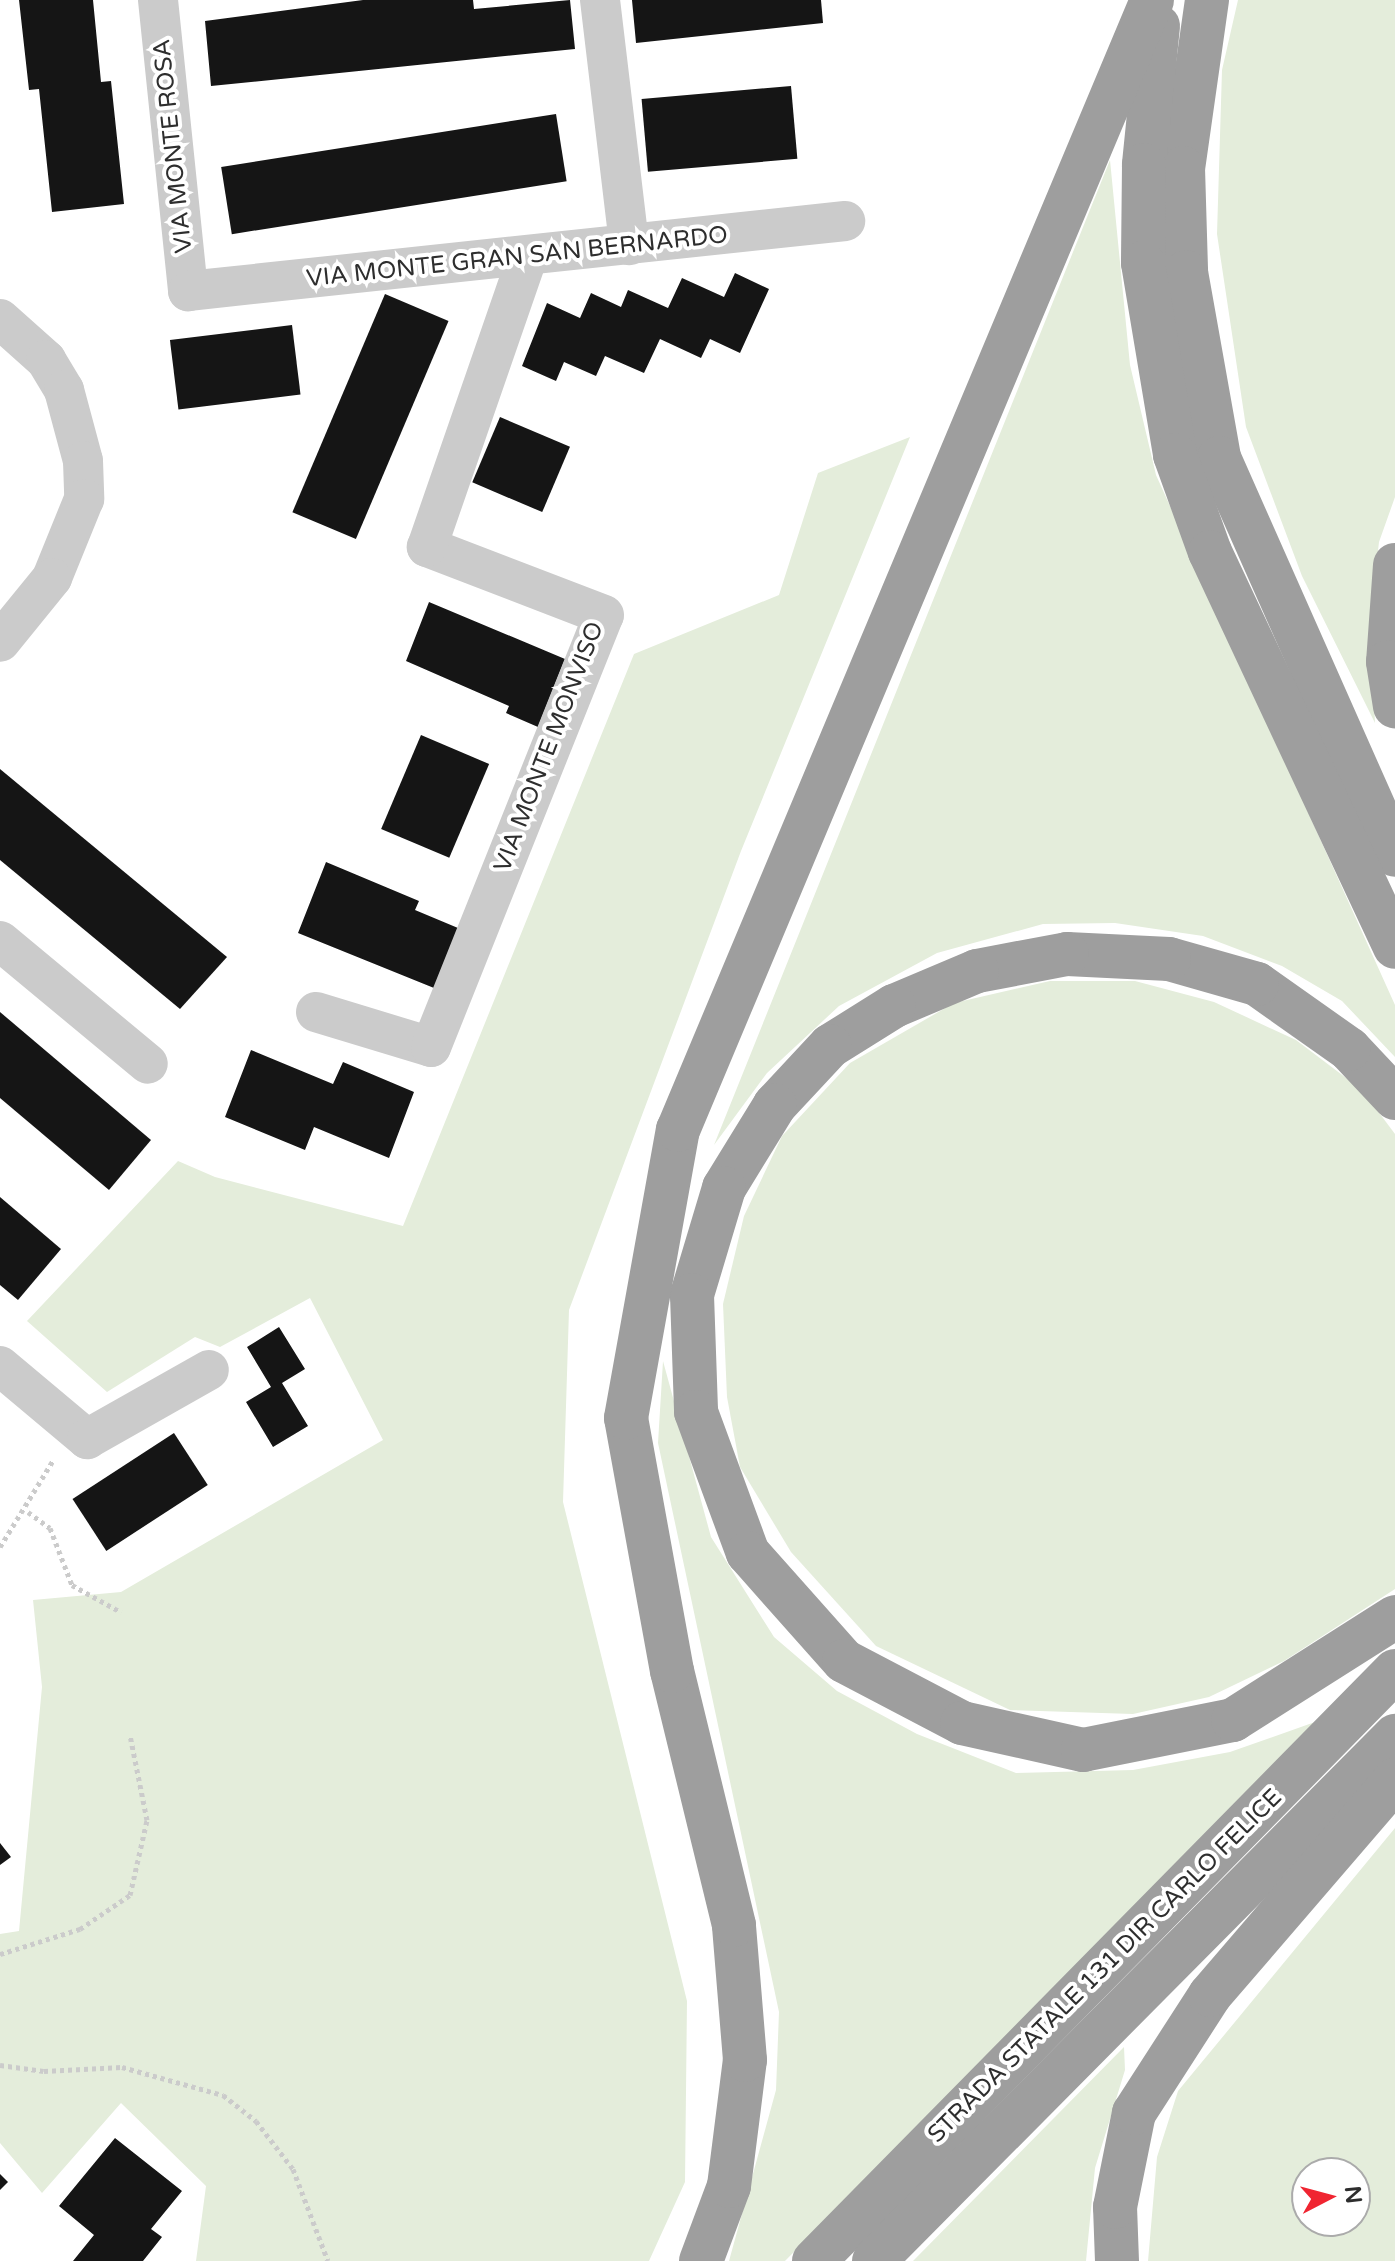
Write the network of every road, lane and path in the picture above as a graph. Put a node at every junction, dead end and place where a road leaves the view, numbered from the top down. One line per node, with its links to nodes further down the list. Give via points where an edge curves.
1 (158, 0): 9 (street, VIA MONTE ROSA)
2 (600, 0): 7 (street)
3 (1152, 0): 34 (highway, via 678,1130 626,1418 672,1671 734,1925 745,2060 729,2186)
4 (1163, 0): 16 (highway, via 1151,60 1143,263 1175,455 1210,552)
5 (1207, 0): 14 (highway, via 1195,48 1184,198 1186,272 1219,458)
6 (845, 221): 7 (street, VIA MONTE GRAN SAN BERNARDO)
7 (629, 245): 8 (street, VIA MONTE GRAN SAN BERNARDO)
8 (527, 258): 9 (street, VIA MONTE GRAN SAN BERNARDO); 17 (street, VIA MONTE MONVISO, via 427,547 604,615 431,1047)
9 (188, 291)
10 (0, 319): 12 (street, via 46,360 64,390 80,448 84,499 52,578)
11 (1395, 565): 13 (highway, via 1388,662)
12 (0, 642)
13 (1395, 706)
14 (1395, 855)
15 (0, 941): 18 (street)
16 (1395, 947)
17 (316, 1012)
18 (148, 1064)
19 (1395, 1098): 26 (highway, via 1349,1049 1257,984 1169,959 1067,954 977,971 894,1006 830,1046 775,1105 724,1188 692,1295 696,1412 748,1553 844,1661 962,1723 1083,1750 1233,1720)
20 (0, 1366): 22 (street)
21 (209, 1370): 22 (street, via 87,1439)
22 (75, 1429): 23 (path)
23 (28, 1512): 24 (path); 25 (path, via 50,1528 72,1585)
24 (0, 1547)
25 (121, 1612)
26 (1395, 1617)
27 (1395, 1671): 35 (highway, STRADA STATALE 131 DIR CARLO FELICE)
28 (130, 1735): 31 (path, via 147,1820 130,1895 80,1929)
29 (1395, 1736): 36 (highway, STRADA STATALE 131 DIR CARLO FELICE)
30 (1395, 1780): 37 (highway, via 1210,1995 1134,2113 1115,2207)
31 (0, 1954)
32 (0, 2065): 33 (path, via 44,2071 122,2067 223,2095 256,2121 293,2169)
33 (328, 2261)
34 (701, 2261)
35 (814, 2261)
36 (874, 2261)
37 (1117, 2261)

